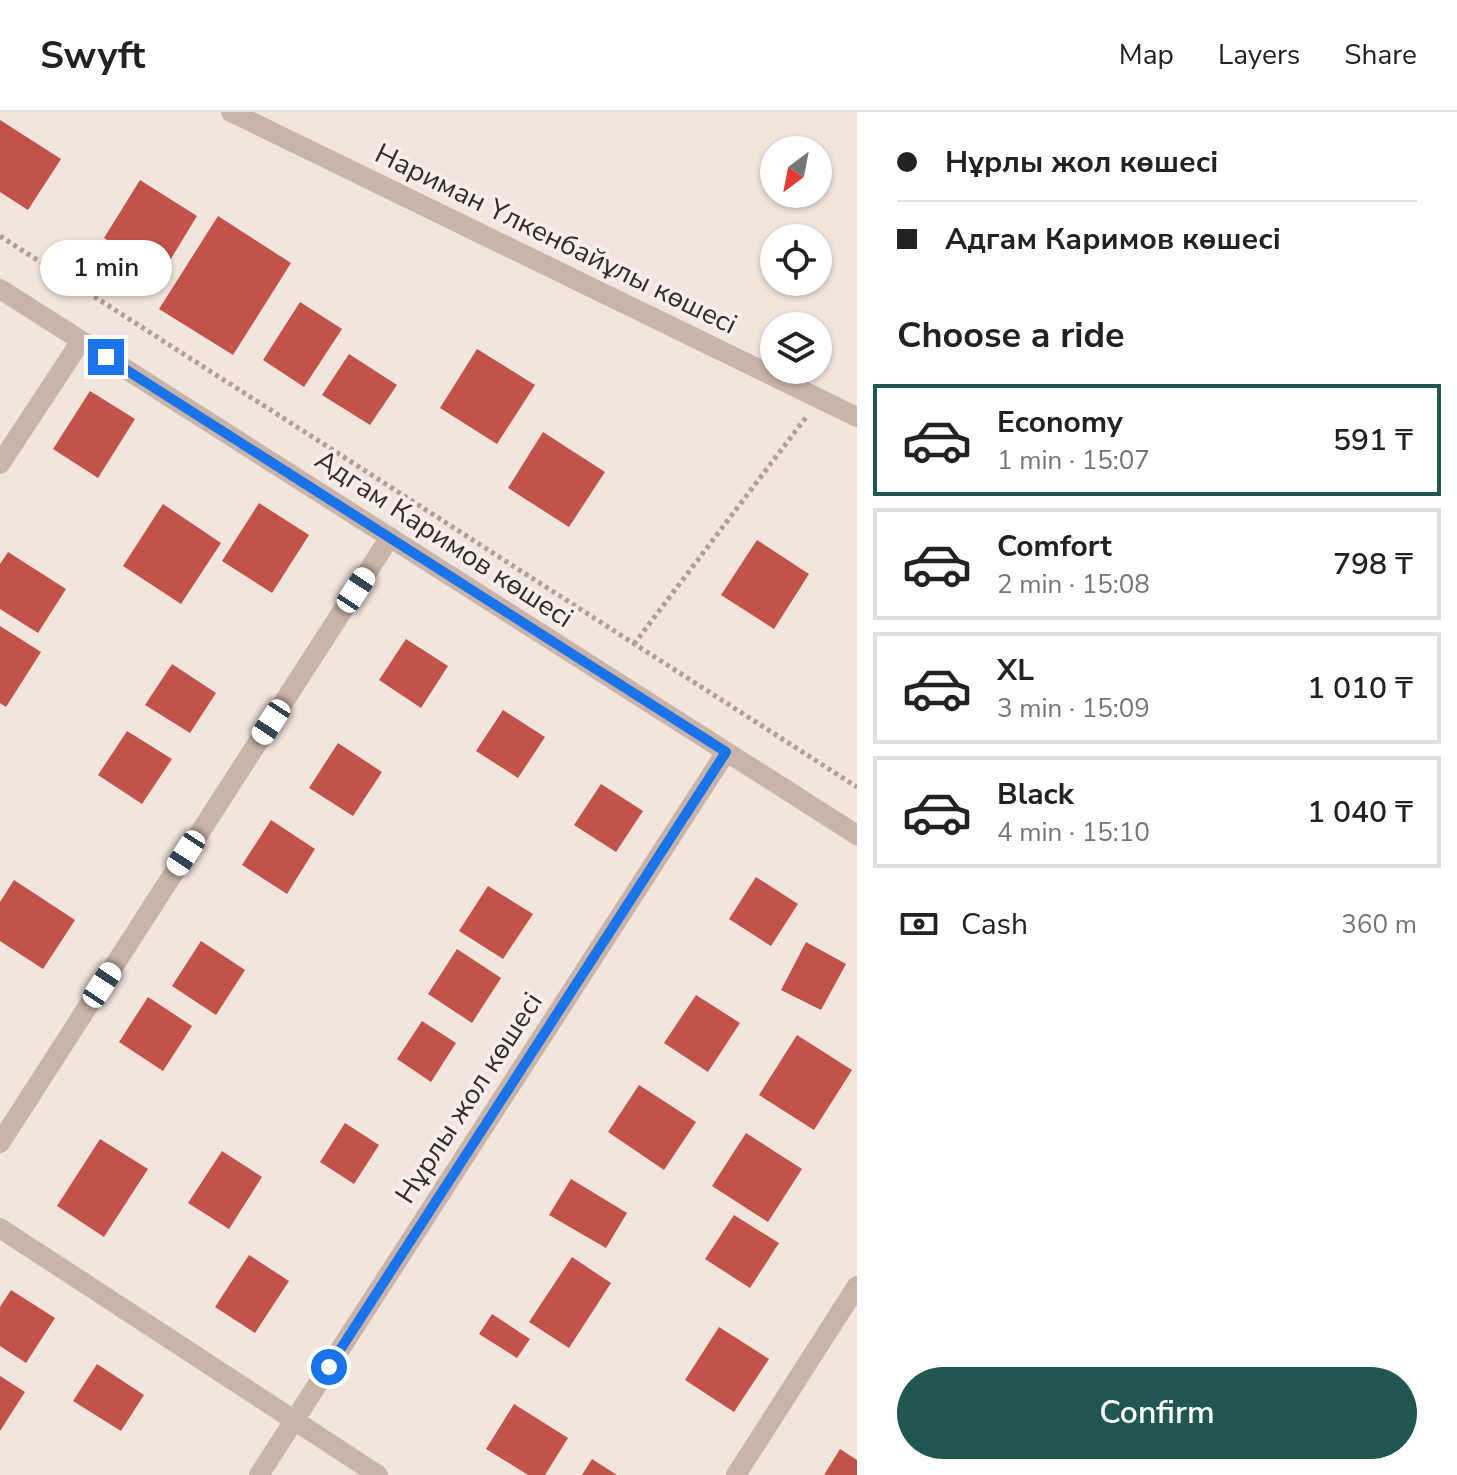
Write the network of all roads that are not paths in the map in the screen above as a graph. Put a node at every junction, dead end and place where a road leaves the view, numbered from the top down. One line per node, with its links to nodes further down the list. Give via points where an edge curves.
1 (231, 112): 4 (street, Нариман Үлкенбайұлы көшесі)
2 (0, 289): 3 (street, Адгам Каримов көшесі)
3 (81, 341): 5 (street); 6 (street, Адгам Каримов көшесі)
4 (857, 417)
5 (0, 464)
6 (390, 537): 7 (street, Адгам Каримов көшесі); 9 (street)
7 (726, 752): 8 (street, Адгам Каримов көшесі); 12 (street, Нұрлы жол көшесі)
8 (857, 835)
9 (0, 1143)
10 (0, 1228): 12 (street)
11 (857, 1286): 15 (street)
12 (294, 1420): 13 (street, Нұрлы жол көшесі); 14 (street)
13 (259, 1475)
14 (378, 1475)
15 (736, 1475)

